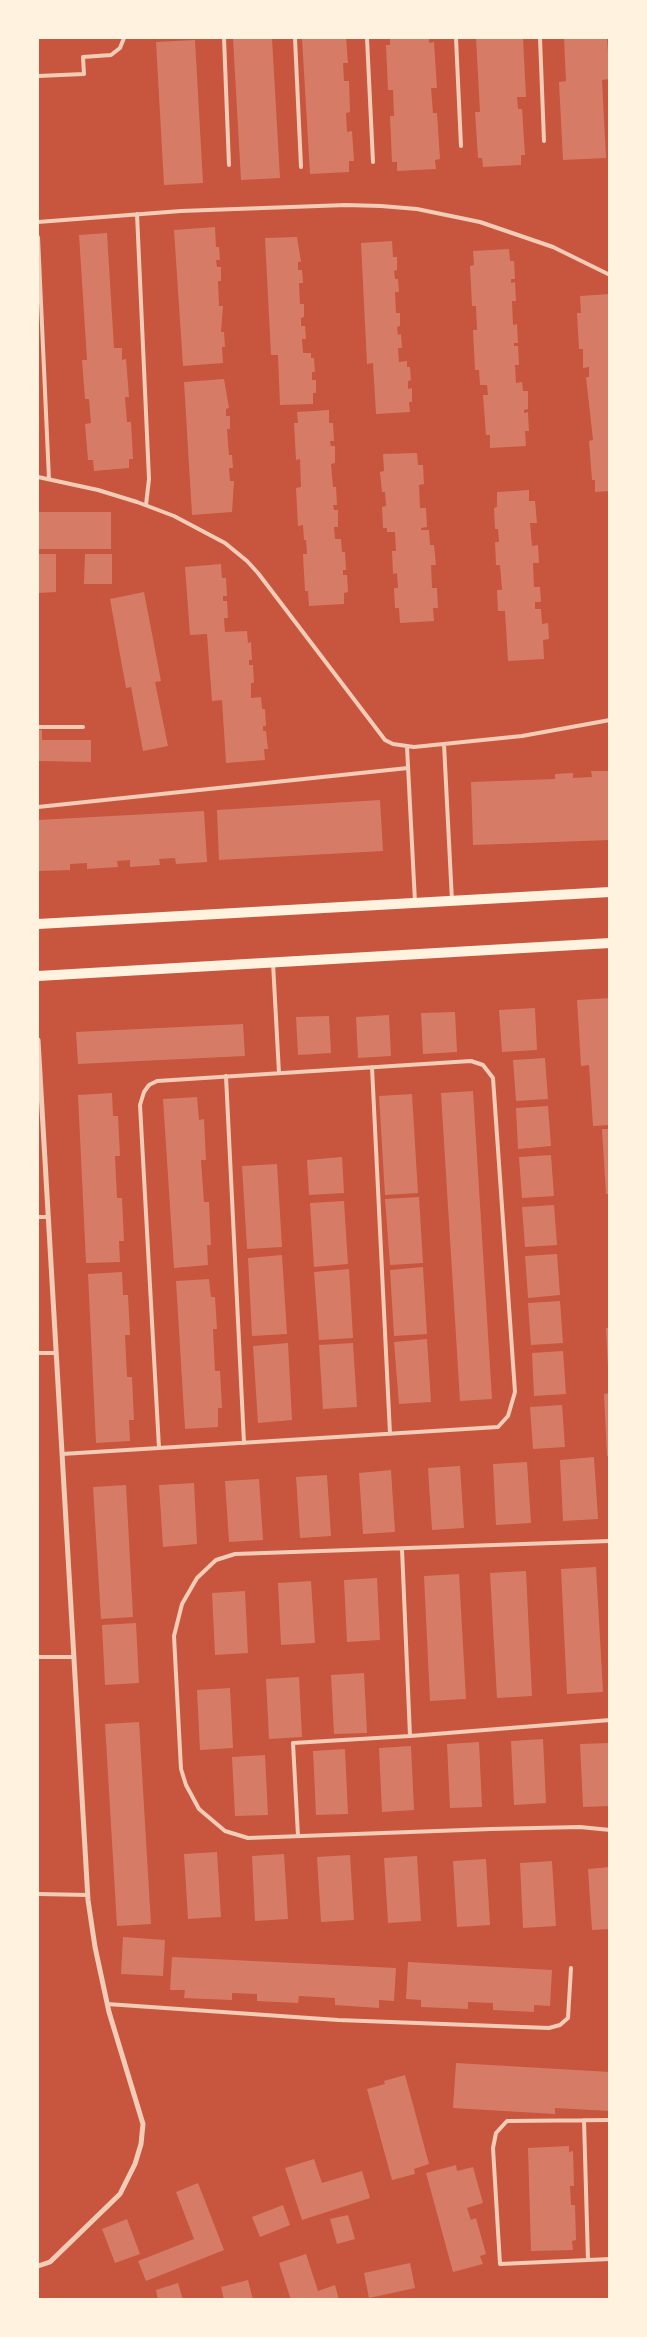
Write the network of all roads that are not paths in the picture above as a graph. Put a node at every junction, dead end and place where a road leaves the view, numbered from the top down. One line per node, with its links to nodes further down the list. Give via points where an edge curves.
1 (124, 38): 7 (lane, via 120,48 111,55 83,57 84,74)
2 (224, 38): 11 (lane)
3 (295, 38): 12 (lane)
4 (367, 38): 10 (lane)
5 (456, 38): 9 (lane)
6 (540, 38): 8 (lane)
7 (38, 76)
8 (544, 141)
9 (461, 146)
10 (373, 162)
11 (229, 165)
12 (301, 167)
13 (137, 214): 14 (lane); 16 (lane, via 346,204 417,209 517,233); 19 (lane, via 149,479)
14 (38, 222)
15 (38, 238): 18 (lane)
16 (610, 275)
17 (38, 477): 18 (lane)
18 (49, 479): 19 (lane)
19 (146, 505): 24 (lane, via 195,526 225,543 247,561 385,740)
20 (610, 720): 23 (lane, via 560,731)
21 (38, 727): 22 (lane)
22 (83, 727)
23 (444, 744): 24 (lane); 28 (lane)
24 (407, 746): 25 (lane)
25 (408, 768): 26 (lane); 29 (lane)
26 (38, 807)
27 (610, 892): 28 (main road)
28 (452, 901): 29 (main road)
29 (415, 903): 30 (main road)
30 (38, 924)
31 (610, 943): 32 (main road)
32 (273, 962): 33 (main road); 36 (lane)
33 (38, 976)
34 (38, 1040): 39 (street)
35 (372, 1067): 36 (lane); 42 (lane); 42 (lane, via 471,1061 483,1065 493,1078 515,1392 508,1416 498,1427)
36 (279, 1073): 37 (lane)
37 (226, 1076): 43 (lane); 44 (lane, via 157,1080 144,1092 140,1104)
38 (38, 1217): 39 (lane)
39 (48, 1217): 41 (street)
40 (38, 1353): 41 (lane)
41 (56, 1353): 45 (street)
42 (390, 1434): 43 (lane)
43 (244, 1443): 44 (lane)
44 (159, 1448): 45 (lane)
45 (62, 1454): 49 (street)
46 (610, 1541): 47 (lane)
47 (402, 1549): 51 (lane); 53 (lane, via 235,1554 216,1560 206,1569 182,1604 174,1636 180,1760 192,1800 210,1821 236,1835 248,1838)
48 (38, 1657): 49 (lane)
49 (74, 1657): 55 (street)
50 (610, 1720): 51 (lane)
51 (410, 1736): 53 (lane, via 293,1743)
52 (610, 1830): 53 (lane, via 560,1827)
53 (298, 1836)
54 (38, 1894): 55 (lane)
55 (88, 1895): 57 (street)
56 (571, 1968): 57 (lane, via 568,2018 549,2028 338,2020)
57 (107, 2004): 62 (street, via 143,2124 141,2144 120,2194 50,2262)
58 (584, 2120): 59 (lane); 61 (lane); 61 (lane, via 507,2121 496,2133 493,2148 500,2264)
59 (610, 2120)
60 (610, 2258): 61 (lane)
61 (588, 2260)
62 (38, 2266)

